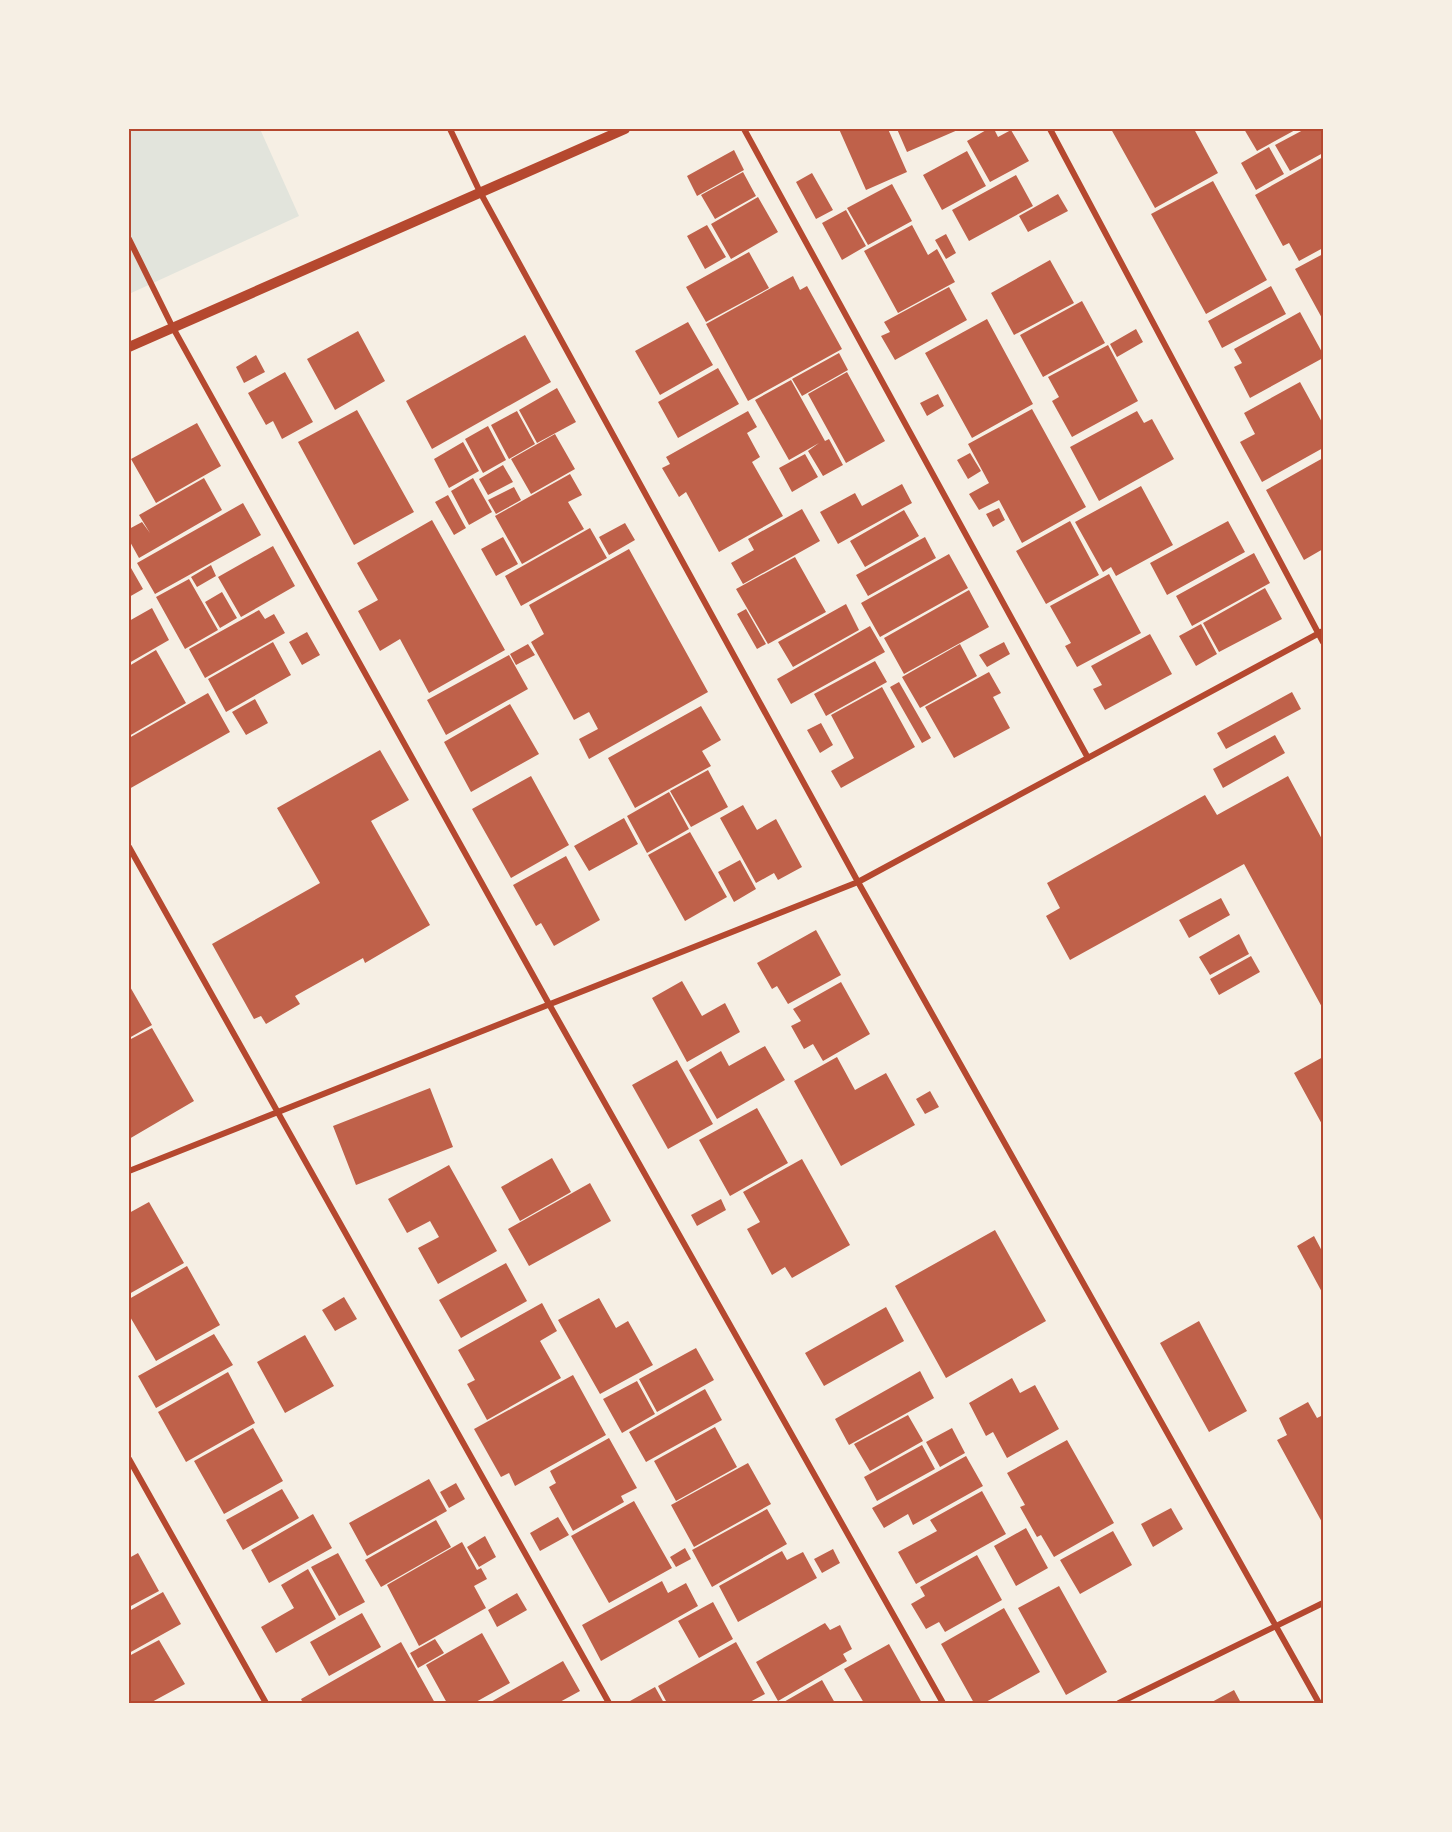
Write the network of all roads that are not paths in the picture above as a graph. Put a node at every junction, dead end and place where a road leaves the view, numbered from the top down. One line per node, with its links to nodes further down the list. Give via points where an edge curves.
1 (450, 129): 5 (street)
2 (626, 129): 5 (street)
3 (744, 129): 11 (street)
4 (1050, 129): 9 (street)
5 (480, 192): 7 (street); 13 (street)
6 (129, 239): 7 (street)
7 (172, 326): 8 (street); 14 (street)
8 (129, 347)
9 (1321, 632): 10 (street); 11 (street)
10 (1323, 642)
11 (1088, 758): 13 (street)
12 (129, 847): 15 (street)
13 (858, 882): 14 (street); 19 (street)
14 (549, 1004): 15 (street); 22 (street)
15 (278, 1112): 16 (street); 21 (street)
16 (129, 1171)
17 (129, 1459): 20 (street)
18 (1323, 1603): 19 (street)
19 (1276, 1626): 23 (street); 24 (street)
20 (266, 1703)
21 (609, 1703)
22 (943, 1703)
23 (1119, 1703)
24 (1318, 1703)

